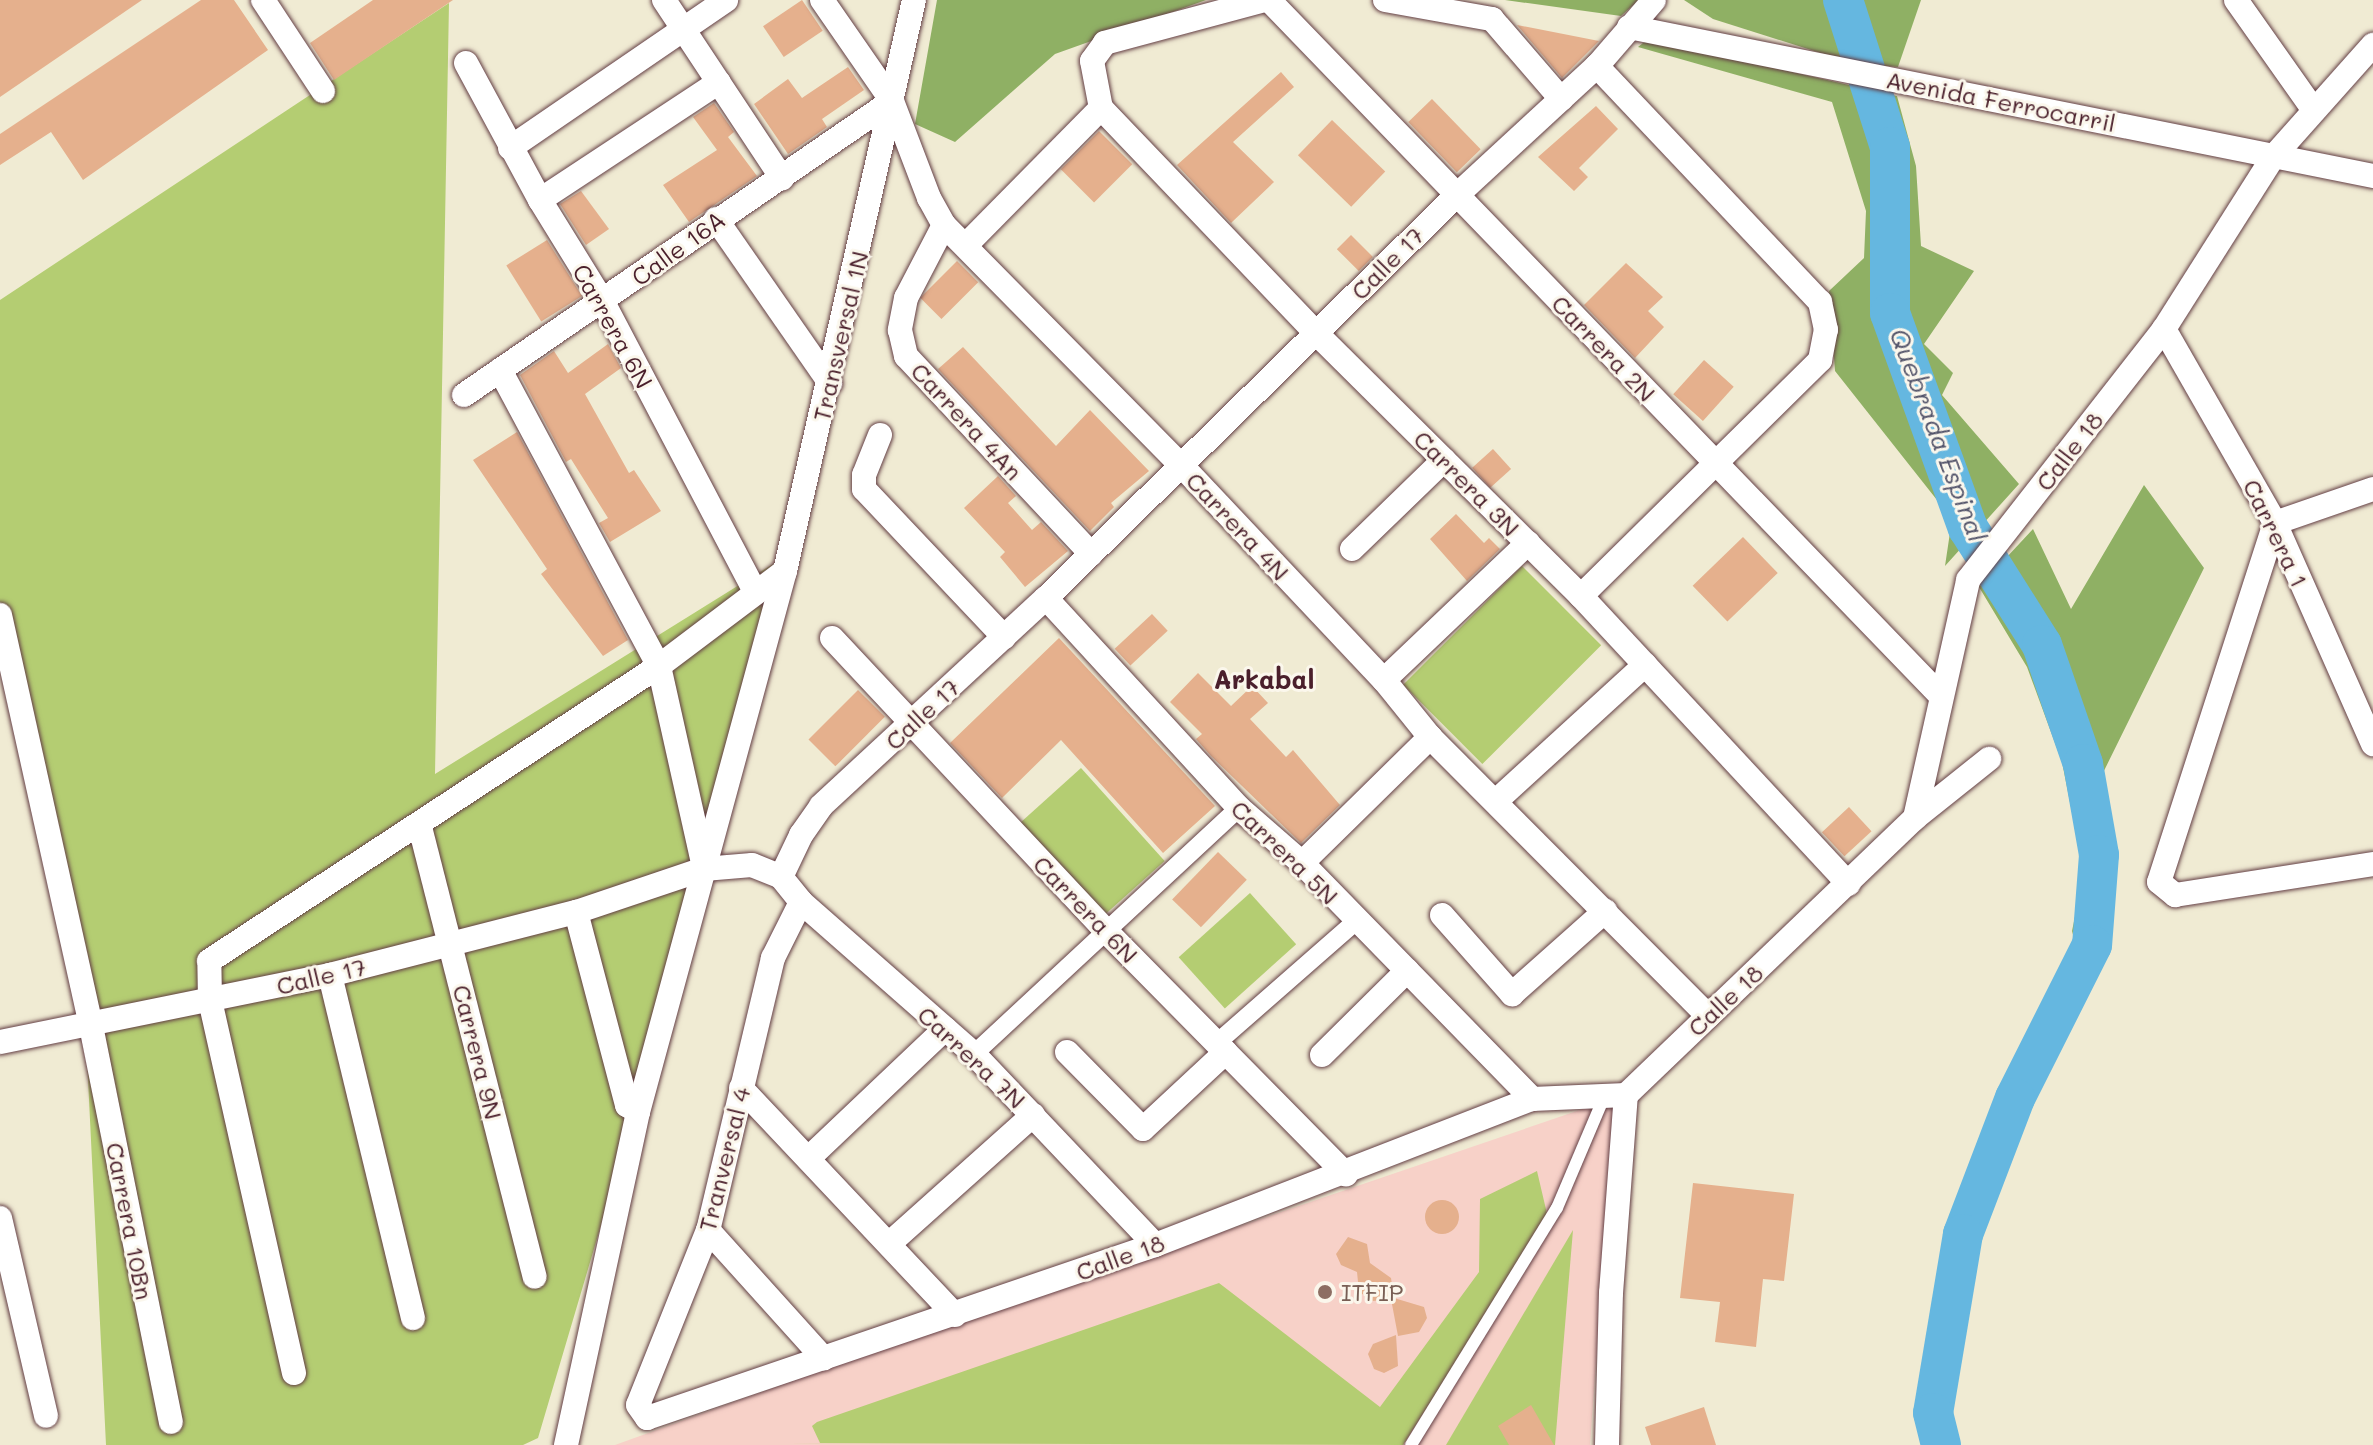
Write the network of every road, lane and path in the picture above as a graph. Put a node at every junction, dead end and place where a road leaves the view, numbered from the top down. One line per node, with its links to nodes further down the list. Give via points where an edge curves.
1 (263, 0): 16 (street)
2 (664, 0): 11 (street)
3 (726, 0): 11 (street)
4 (822, 0): 18 (street, Carrera 4N)
5 (914, 0): 18 (street)
6 (1267, 0): 19 (street, Carrera 3N, via 1105,43 1092,61); 25 (street, Carrera 2N)
7 (1385, 0): 17 (street, via 1492,19)
8 (1654, 0): 10 (street, Calle 17)
9 (2236, 0): 20 (street)
10 (1629, 27): 14 (street, Calle 17); 22 (street, Avenida Ferrocarril)
11 (684, 32): 15 (street); 21 (street)
12 (2373, 45): 20 (street, Calle 18)
13 (466, 63): 21 (street, Carrera 6N)
14 (1597, 66): 17 (street, Calle 17); 38 (street, via 1820,302 1826,330 1820,360)
15 (719, 82): 24 (street); 26 (street)
16 (323, 91)
17 (1561, 99): 25 (street, Calle 17)
18 (892, 101): 24 (street, Calle 16A); 28 (street, Carrera 4N); 34 (street, Transversal 1N)
19 (1101, 108): 29 (street); 32 (street, Carrera 3N)
20 (2313, 109): 22 (street, Calle 18)
21 (510, 148): 26 (street, Carrera 6N)
22 (2274, 156): 23 (street, Avenida Ferrocarril); 31 (street, Calle 18)
23 (2373, 176)
24 (782, 178): 27 (street, Calle 16A)
25 (1456, 196): 32 (street, Calle 17); 38 (street, Carrera 2N)
26 (540, 200): 30 (street, Carrera 6N)
27 (716, 219): 30 (street, Calle 16A); 34 (street)
28 (944, 225): 29 (street, Carrera 4N); 44 (street, Carrera 4An, via 906,298 900,330 906,356)
29 (967, 244): 39 (street, Carrera 4N)
30 (603, 302): 33 (street, Calle 16A); 46 (street, Carrera 6N)
31 (2164, 329): 41 (street, Carrera 1); 55 (street, Calle 18, via 1968,580)
32 (1316, 333): 37 (street, Carrera 3N); 39 (street, Calle 17)
33 (500, 370): 35 (street, Calle 16A); 53 (street)
34 (830, 383): 45 (street, Transversal 1N)
35 (464, 395)
36 (880, 435): 50 (street, via 864,489)
37 (1444, 460): 42 (street, Carrera 3N); 43 (street)
38 (1714, 462): 47 (street); 55 (street, Carrera 2N)
39 (1183, 467): 44 (street, Calle 17); 54 (street, Carrera 4N)
40 (2373, 489): 41 (street)
41 (2275, 523): 58 (street, Carrera 1); 65 (street, via 2159,882 2175,895)
42 (1528, 543): 47 (street, Carrera 3N); 54 (street)
43 (1352, 549)
44 (1091, 554): 48 (street, Calle 17)
45 (785, 571): 46 (street); 66 (street, Transversal 1N)
46 (755, 591): 53 (street)
47 (1581, 596): 52 (street, Carrera 3N)
48 (1046, 598): 50 (street, Calle 17); 61 (street, Carrera 5N)
49 (0, 615): 80 (street, Carrera 10Bn)
50 (1004, 637): 56 (street, Calle 17)
51 (832, 638): 56 (street, Carrera 6N)
52 (1645, 665): 60 (street); 68 (street, Carrera 3N)
53 (659, 666): 63 (street); 66 (street)
54 (1384, 680): 57 (street, Carrera 4N)
55 (1940, 695): 62 (street, Calle 18)
56 (910, 725): 67 (street, Calle 17, via 821,806); 74 (street, Carrera 6N)
57 (1430, 737): 60 (street, Carrera 4N); 64 (street)
58 (2373, 744)
59 (1989, 759): 62 (street)
60 (1496, 801): 70 (street, Carrera 4N)
61 (1239, 808): 64 (street, Carrera 5N); 74 (street)
62 (1915, 818): 68 (street, Calle 18)
63 (420, 827): 75 (street, Carrera 9N); 78 (street, via 209,961)
64 (1302, 863): 73 (street, Carrera 5N)
65 (2373, 864)
66 (704, 869): 67 (street, Calle 17, via 752,865); 71 (street, Calle 17); 90 (street)
67 (781, 877): 69 (street, Carrera 7N)
68 (1849, 884): 79 (street, Calle 18)
69 (801, 902): 81 (street, Carrera 7N); 87 (street, Tranversal 4, via 773,958)
70 (1605, 911): 72 (street, via 1512,994); 79 (street, Carrera 4N)
71 (576, 912): 75 (street, Calle 17); 90 (street, via 627,1105)
72 (1442, 915)
73 (1356, 921): 76 (street, Carrera 5N); 83 (street)
74 (1106, 931): 83 (street, Carrera 6N); 85 (street)
75 (451, 944): 77 (street, Calle 17); 98 (street, Carrera 9N)
76 (1407, 971): 86 (street); 89 (street, Carrera 5N)
77 (330, 975): 78 (street, Calle 17); 100 (street)
78 (210, 1000): 80 (street, Calle 17); 102 (street)
79 (1708, 1016): 88 (street, Calle 18)
80 (90, 1021): 82 (street, Calle 17); 105 (street, Carrera 10Bn)
81 (945, 1029): 85 (street, Carrera 7N); 92 (street)
82 (0, 1042)
83 (1222, 1047): 84 (street, via 1143,1129); 93 (street, Carrera 6N)
84 (1067, 1052)
85 (974, 1054): 91 (street, Carrera 7N)
86 (1322, 1055)
87 (741, 1088): 92 (street); 95 (street, Tranversal 4)
88 (1616, 1095): 89 (street, Calle 18); 107 (lane, via 1557,1208); 108 (street)
89 (1532, 1099): 93 (street, Calle 18)
90 (638, 1112): 106 (street)
91 (1033, 1115): 96 (street); 97 (street, Carrera 7N)
92 (811, 1156): 96 (street)
93 (1346, 1174): 97 (street, Calle 18)
94 (0, 1218): 104 (street)
95 (708, 1230): 101 (street); 103 (street, Tranversal 4, via 638,1405)
96 (890, 1243): 99 (street)
97 (1155, 1245): 99 (street, Calle 18)
98 (535, 1277)
99 (955, 1315): 101 (street, Calle 18)
100 (413, 1318)
101 (824, 1359): 103 (street, Calle 18, via 647,1418)
102 (294, 1373)
103 (640, 1413)
104 (46, 1416)
105 (171, 1422)
106 (566, 1445)
107 (1411, 1445)
108 (1607, 1445)

